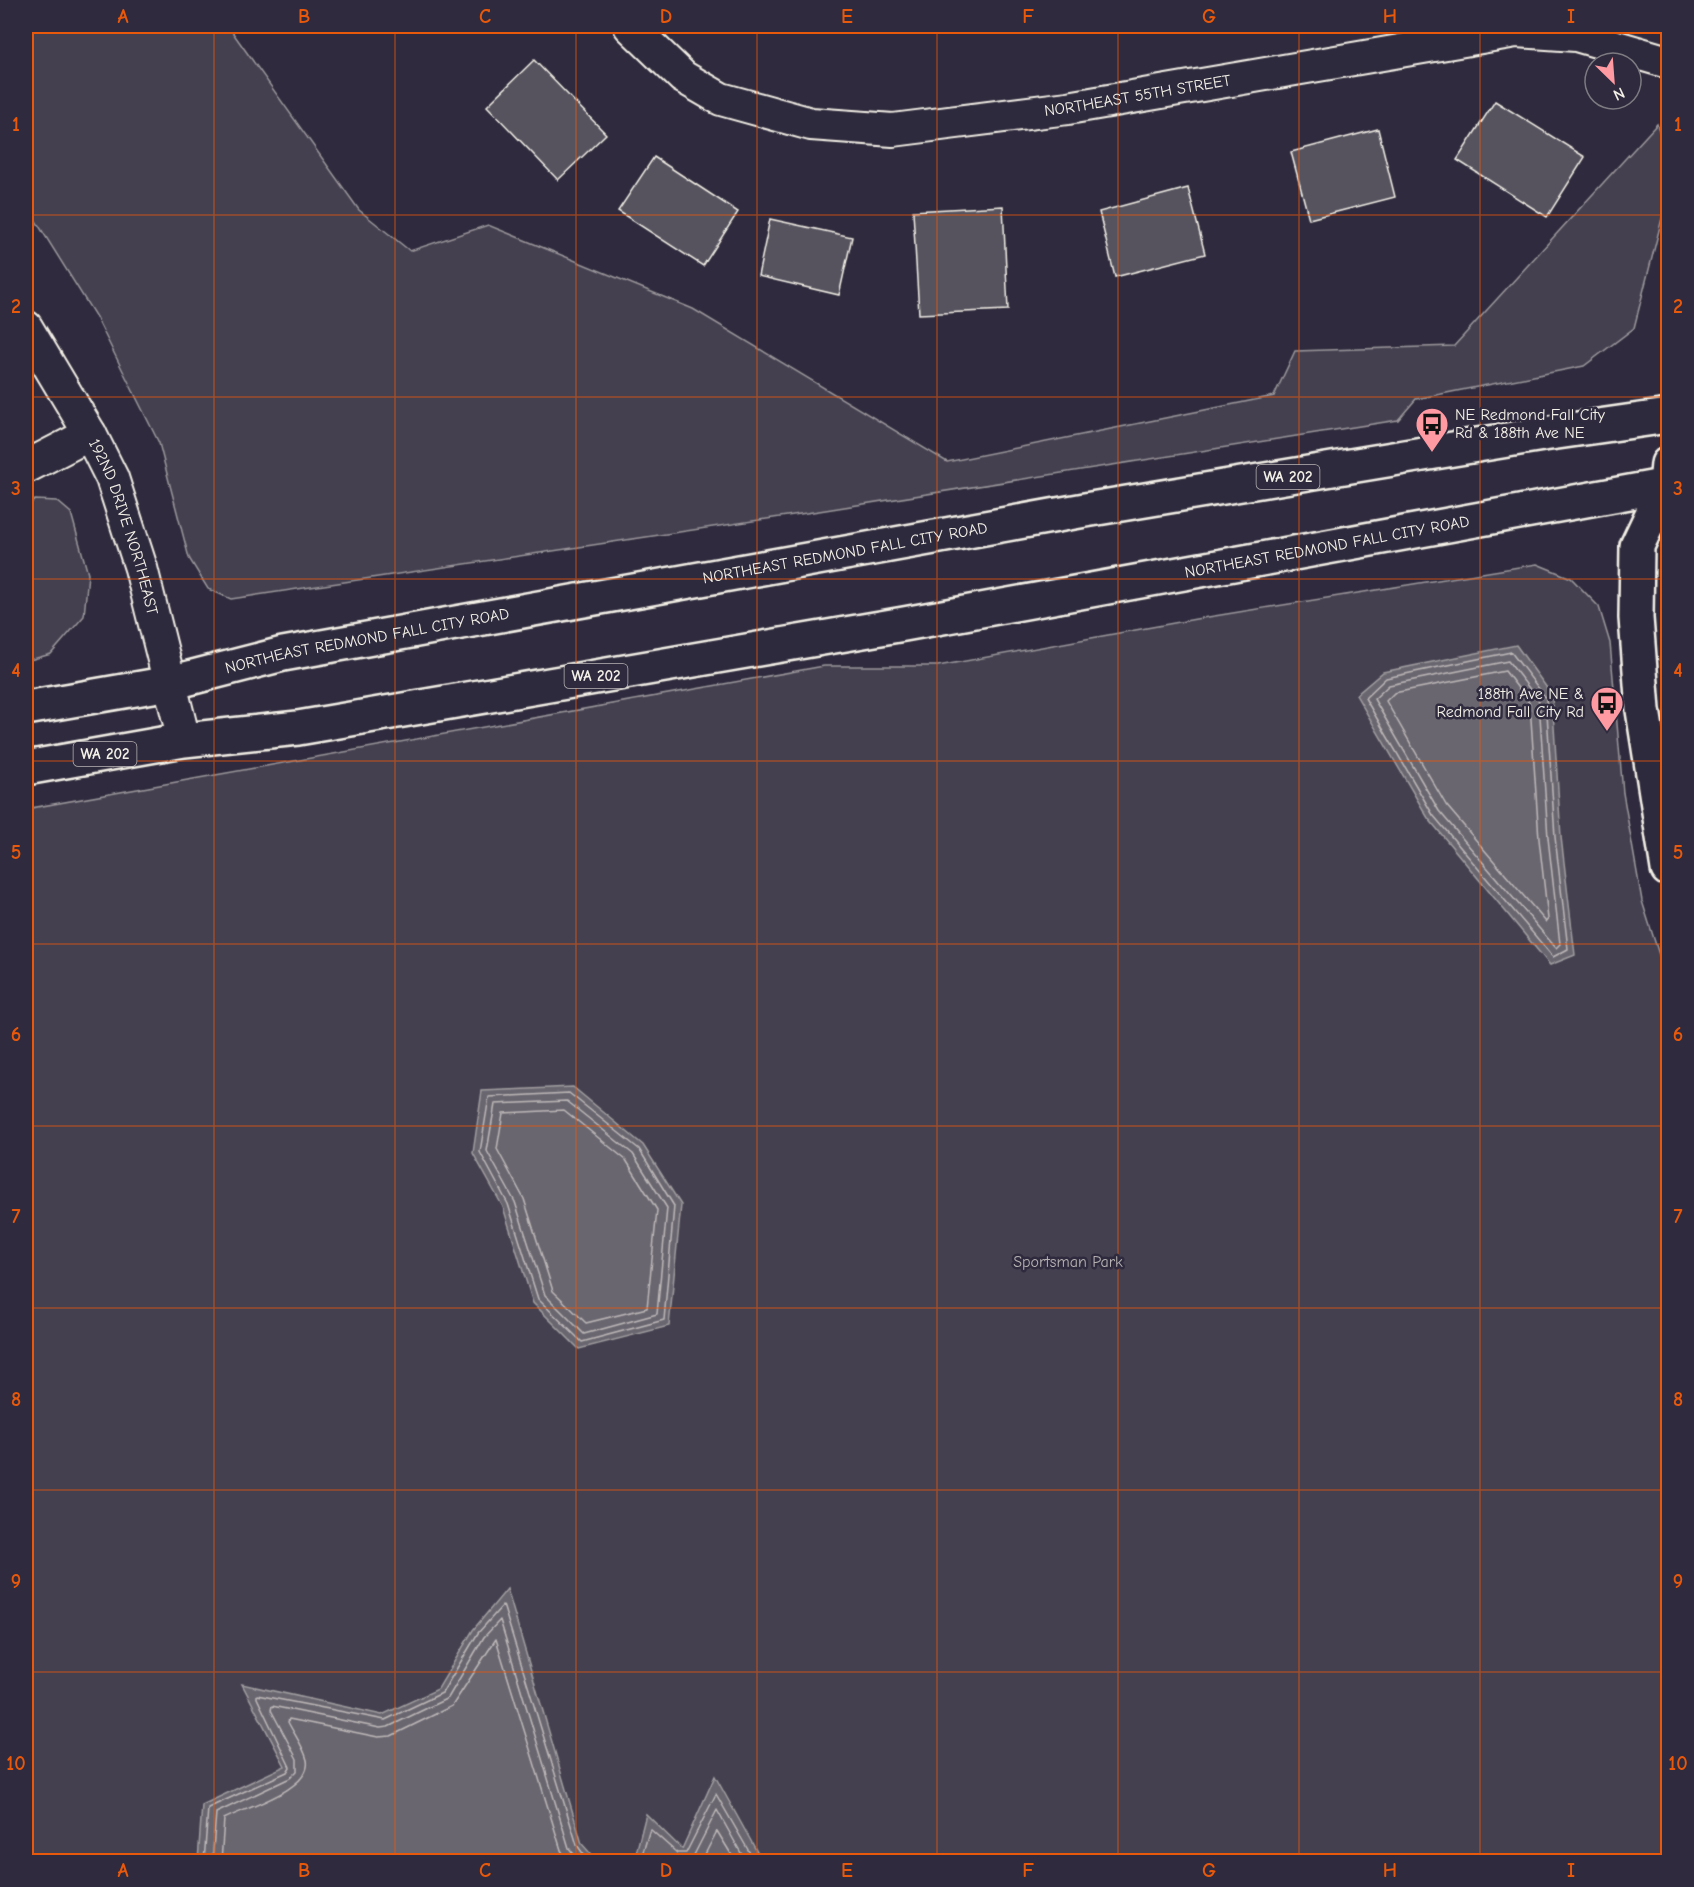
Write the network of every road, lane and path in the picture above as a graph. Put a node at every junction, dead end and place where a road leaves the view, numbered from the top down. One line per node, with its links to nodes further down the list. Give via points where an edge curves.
1 (630, 26): 2 (street, NORTHEAST 55TH STREET, via 683,77 721,99 811,124 893,130 1068,108 1516,31 1576,35)
2 (1668, 62)
3 (26, 327): 5 (street, 192ND DRIVE NORTHEAST)
4 (1668, 416): 8 (main road, NORTHEAST REDMOND FALL CITY ROAD / WA 202, via 1085,510 283,654)
5 (90, 434): 6 (street); 8 (street, 192ND DRIVE NORTHEAST, via 116,489)
6 (26, 467)
7 (1668, 481): 10 (main road, NORTHEAST REDMOND FALL CITY ROAD / WA 202, via 880,628 298,728); 12 (main road, via 1637,546 1636,618 1643,710)
8 (170, 682): 9 (main road, NORTHEAST REDMOND FALL CITY ROAD / WA 202); 10 (street, 192ND DRIVE NORTHEAST)
9 (26, 708)
10 (184, 740): 11 (main road, NORTHEAST REDMOND FALL CITY ROAD / WA 202)
11 (26, 768)
12 (1668, 869)

